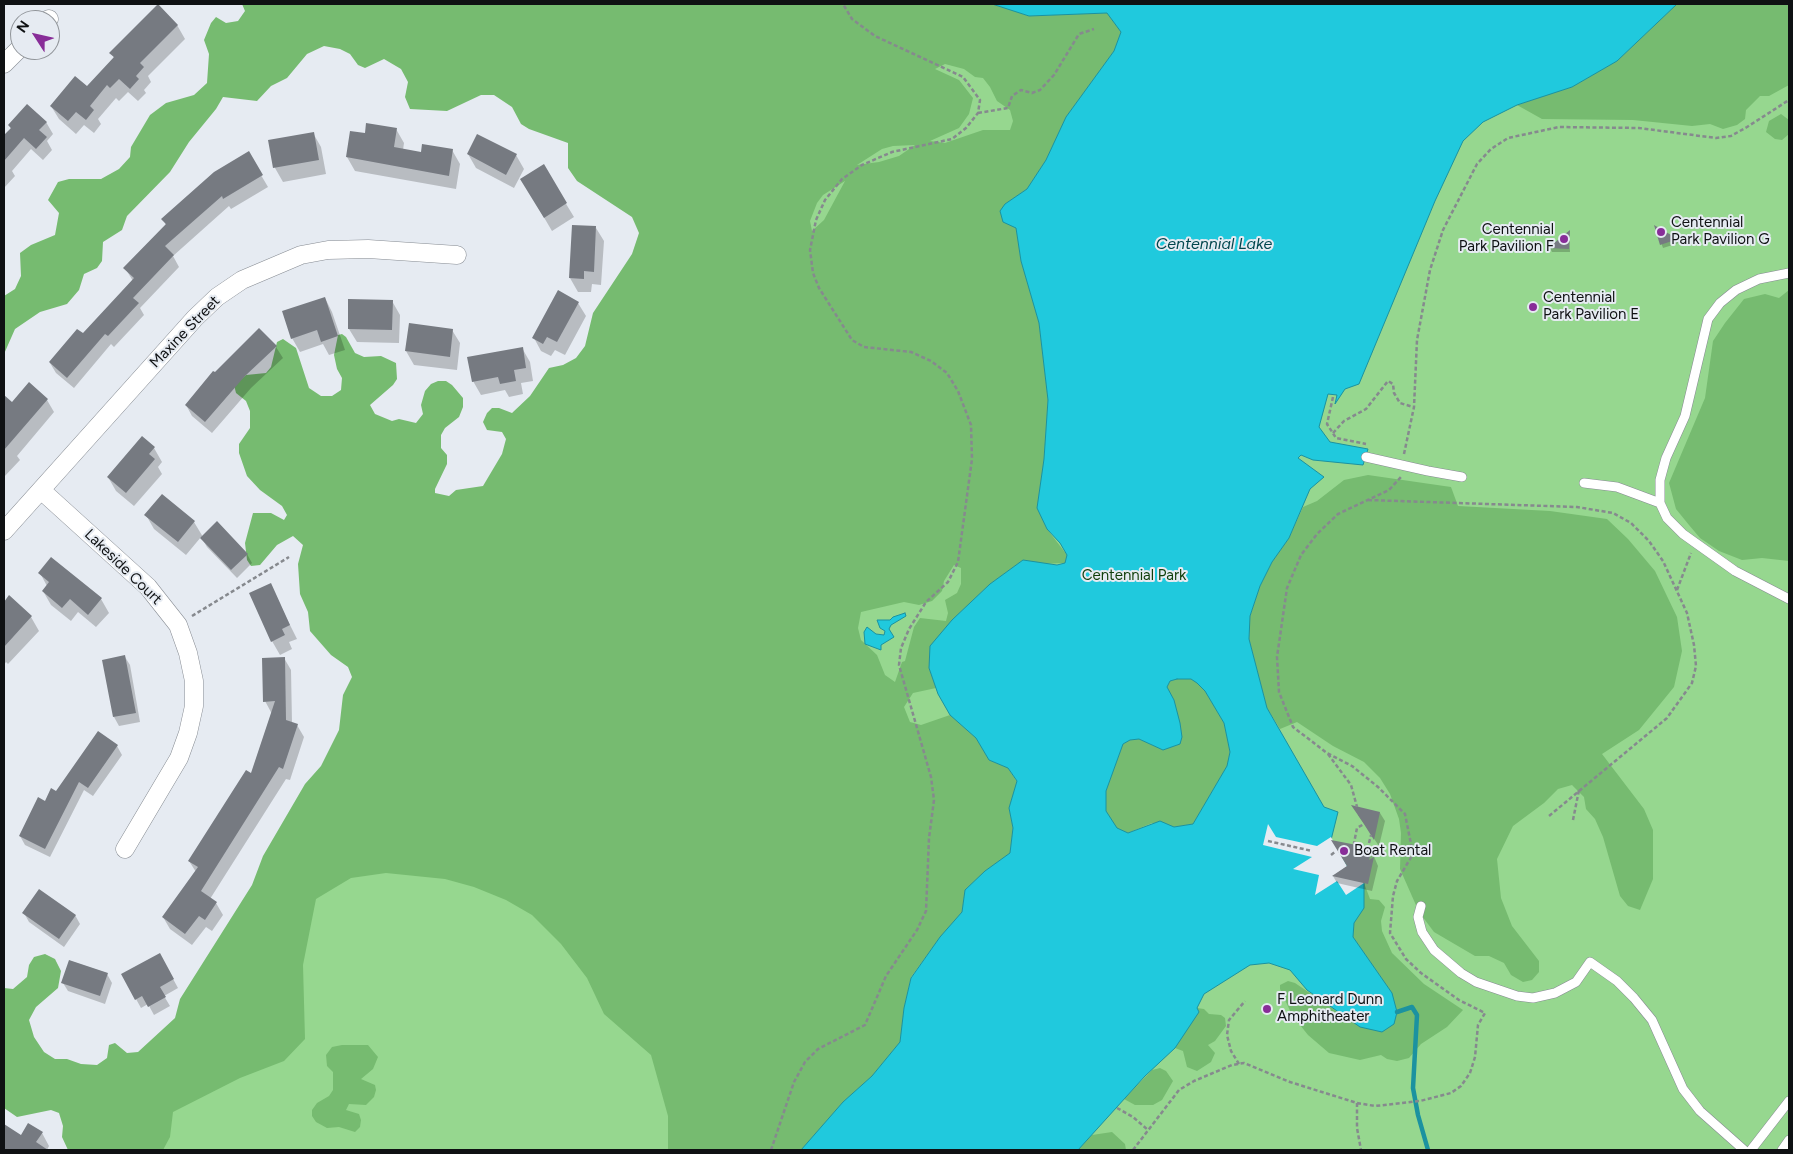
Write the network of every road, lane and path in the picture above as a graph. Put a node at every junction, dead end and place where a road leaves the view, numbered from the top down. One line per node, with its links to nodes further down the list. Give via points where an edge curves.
1 (844, 4): 4 (path, via 852,19 875,36 963,77 980,100)
2 (1094, 29): 4 (path, via 1079,34 1054,75 1040,90 1032,93 1021,90 1012,96 1008,108)
3 (1789, 100): 8 (path, via 1731,136 1716,138 1639,128 1559,127 1508,138 1491,149 1477,164 1443,230 1430,270 1417,340)
4 (978, 113): 46 (path, via 952,138 892,152 842,178 825,200 816,220 810,250 819,288 852,340 864,347 911,352 947,374 958,391 971,425 972,459 958,562 948,582 926,602 909,629 901,648 899,665 931,777 934,800 928,838 926,911 886,976 865,1025 818,1049 805,1062 794,1082)
5 (457, 255): 17 (street, Maxine Street, via 368,249 328,250 301,255 242,280 195,318)
6 (1789, 273): 19 (lane, via 1759,279 1736,290 1708,319 1686,416 1666,458 1660,480)
7 (1333, 398): 9 (path, via 1326,424)
8 (1414, 407): 9 (path, via 1400,403 1393,384 1388,381 1366,408 1344,421); 12 (path)
9 (1333, 433): 10 (path, via 1336,438)
10 (1375, 446)
11 (1395, 450): 12 (path)
12 (1405, 452): 14 (path)
13 (1366, 457): 14 (lane)
14 (1403, 466): 15 (lane); 18 (path, via 1400,478 1389,490)
15 (1462, 476)
16 (1584, 483): 19 (lane, via 1617,487)
17 (41, 490): 20 (street, Maxine Street); 25 (street, Lakeside Court, via 148,587)
18 (1366, 500): 23 (path, via 1577,507 1613,513 1631,523 1649,541); 26 (path, via 1338,514 1317,534 1301,555 1287,588 1277,657 1279,692 1293,727)
19 (1660, 503): 21 (lane, via 1667,518)
20 (4, 531)
21 (1696, 544): 23 (path); 24 (lane, via 1735,571)
22 (289, 557): 25 (path)
23 (1677, 591): 27 (path, via 1694,645 1696,666 1692,683 1667,718)
24 (1789, 599)
25 (178, 625): 35 (street, Lakeside Court, via 194,681 194,706 188,733 178,758)
26 (1327, 753): 28 (path, via 1351,785); 42 (path, via 1352,766 1405,814 1413,854 1397,881 1393,896 1389,922 1396,946 1437,986 1485,1013 1478,1025 1470,1073 1461,1086 1451,1093 1391,1106)
27 (1579, 790): 29 (path); 30 (path)
28 (1357, 807)
29 (1549, 816)
30 (1573, 820)
31 (1364, 824): 36 (path, via 1357,828 1354,843)
32 (1371, 835): 34 (path)
33 (1268, 841): 37 (path)
34 (1369, 843)
35 (125, 849)
36 (1359, 850)
37 (1312, 851)
38 (1421, 906): 49 (lane, via 1418,918 1422,932 1434,950 1476,982 1517,996 1534,998 1555,993 1576,982 1590,962 1617,981 1652,1020 1683,1089 1700,1111)
39 (1245, 1001): 40 (path, via 1229,1020 1228,1036)
40 (1239, 1064): 42 (path, via 1244,1063 1290,1082); 44 (path, via 1212,1072 1179,1090)
41 (1789, 1101): 50 (lane)
42 (1357, 1103): 48 (path)
43 (1117, 1108): 44 (path)
44 (1148, 1130): 47 (path)
45 (1789, 1140): 51 (lane)
46 (771, 1150)
47 (1133, 1150)
48 (1361, 1150)
49 (1744, 1150)
50 (1751, 1150)
51 (1782, 1150)

